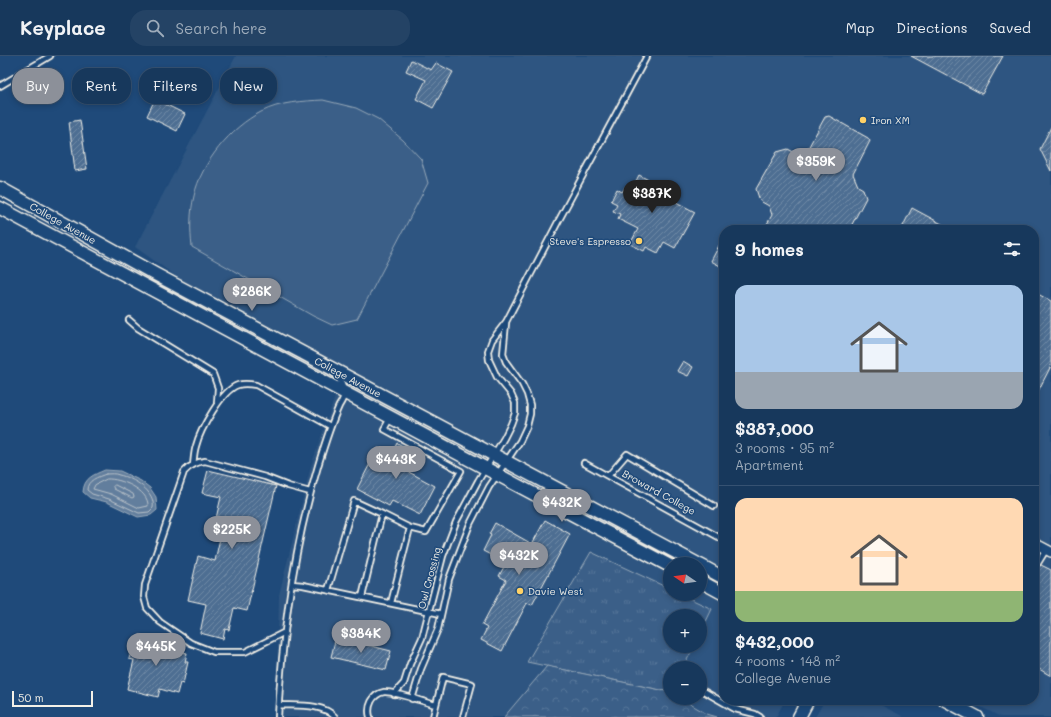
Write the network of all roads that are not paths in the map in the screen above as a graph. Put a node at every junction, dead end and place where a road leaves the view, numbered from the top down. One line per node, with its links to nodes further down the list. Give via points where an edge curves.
1 (50, 56): 3 (lane)
2 (647, 56): 7 (lane)
3 (0, 86)
4 (0, 188): 8 (street, College Avenue, via 155,274)
5 (0, 208): 9 (street, College Avenue)
6 (129, 320): 10 (lane, via 213,374 218,388)
7 (506, 322): 13 (lane, Owl Crossing, via 492,340 488,351 492,368 511,394 515,413); 14 (lane, Owl Crossing, via 503,354 527,394 530,414 520,441)
8 (326, 364): 9 (lane, via 342,384); 13 (street, College Avenue)
9 (344, 394): 11 (street, College Avenue); 12 (lane)
10 (216, 406): 12 (lane, via 222,397 238,385 256,385); 16 (lane, via 200,434)
11 (390, 417): 17 (street, College Avenue); 23 (lane, via 384,429 461,471 426,532)
12 (330, 426): 20 (lane)
13 (494, 454): 14 (street, College Avenue); 17 (lane, Owl Crossing)
14 (506, 462): 18 (lane, Owl Crossing); 27 (street, College Avenue)
15 (584, 463): 19 (lane, Broward College)
16 (193, 464): 20 (lane, via 205,461); 40 (lane, via 184,472 145,585 144,597 147,608 160,622 191,643 214,652 245,652)
17 (486, 468): 18 (street, College Avenue); 38 (lane, Owl Crossing, via 449,539)
18 (498, 475): 28 (street, College Avenue); 39 (lane, Owl Crossing, via 478,507 462,544 449,579)
19 (608, 476): 21 (lane, via 627,454); 24 (lane, Broward College)
20 (310, 492): 32 (lane)
21 (714, 506)
22 (382, 514): 23 (lane); 34 (lane, via 354,501); 36 (lane)
23 (410, 528): 37 (lane)
24 (719, 537)
25 (1039, 546): 26 (street)
26 (1049, 551): 29 (lane)
27 (684, 557)
28 (663, 562)
29 (1039, 562)
30 (707, 569): 31 (street, College Avenue)
31 (719, 575)
32 (292, 584): 34 (lane); 40 (lane)
33 (707, 585): 35 (street)
34 (328, 590): 36 (lane)
35 (719, 591)
36 (362, 597): 37 (lane)
37 (391, 603): 38 (lane)
38 (430, 611): 39 (lane); 42 (lane, Owl Crossing, via 404,683)
39 (441, 614): 43 (lane, Owl Crossing)
40 (285, 632): 45 (lane)
41 (707, 693): 44 (lane)
42 (394, 694): 43 (lane); 52 (lane, via 382,692 375,697 370,702)
43 (412, 699): 49 (lane)
44 (719, 700)
45 (279, 705): 50 (lane); 51 (lane, via 316,708 330,711)
46 (728, 705): 55 (lane)
47 (805, 705): 56 (street)
48 (954, 705): 57 (street)
49 (436, 706): 53 (lane); 54 (lane, via 443,677 472,684)
50 (278, 717)
51 (336, 717)
52 (370, 717)
53 (433, 717)
54 (463, 717)
55 (760, 717)
56 (799, 717)
57 (977, 717)

